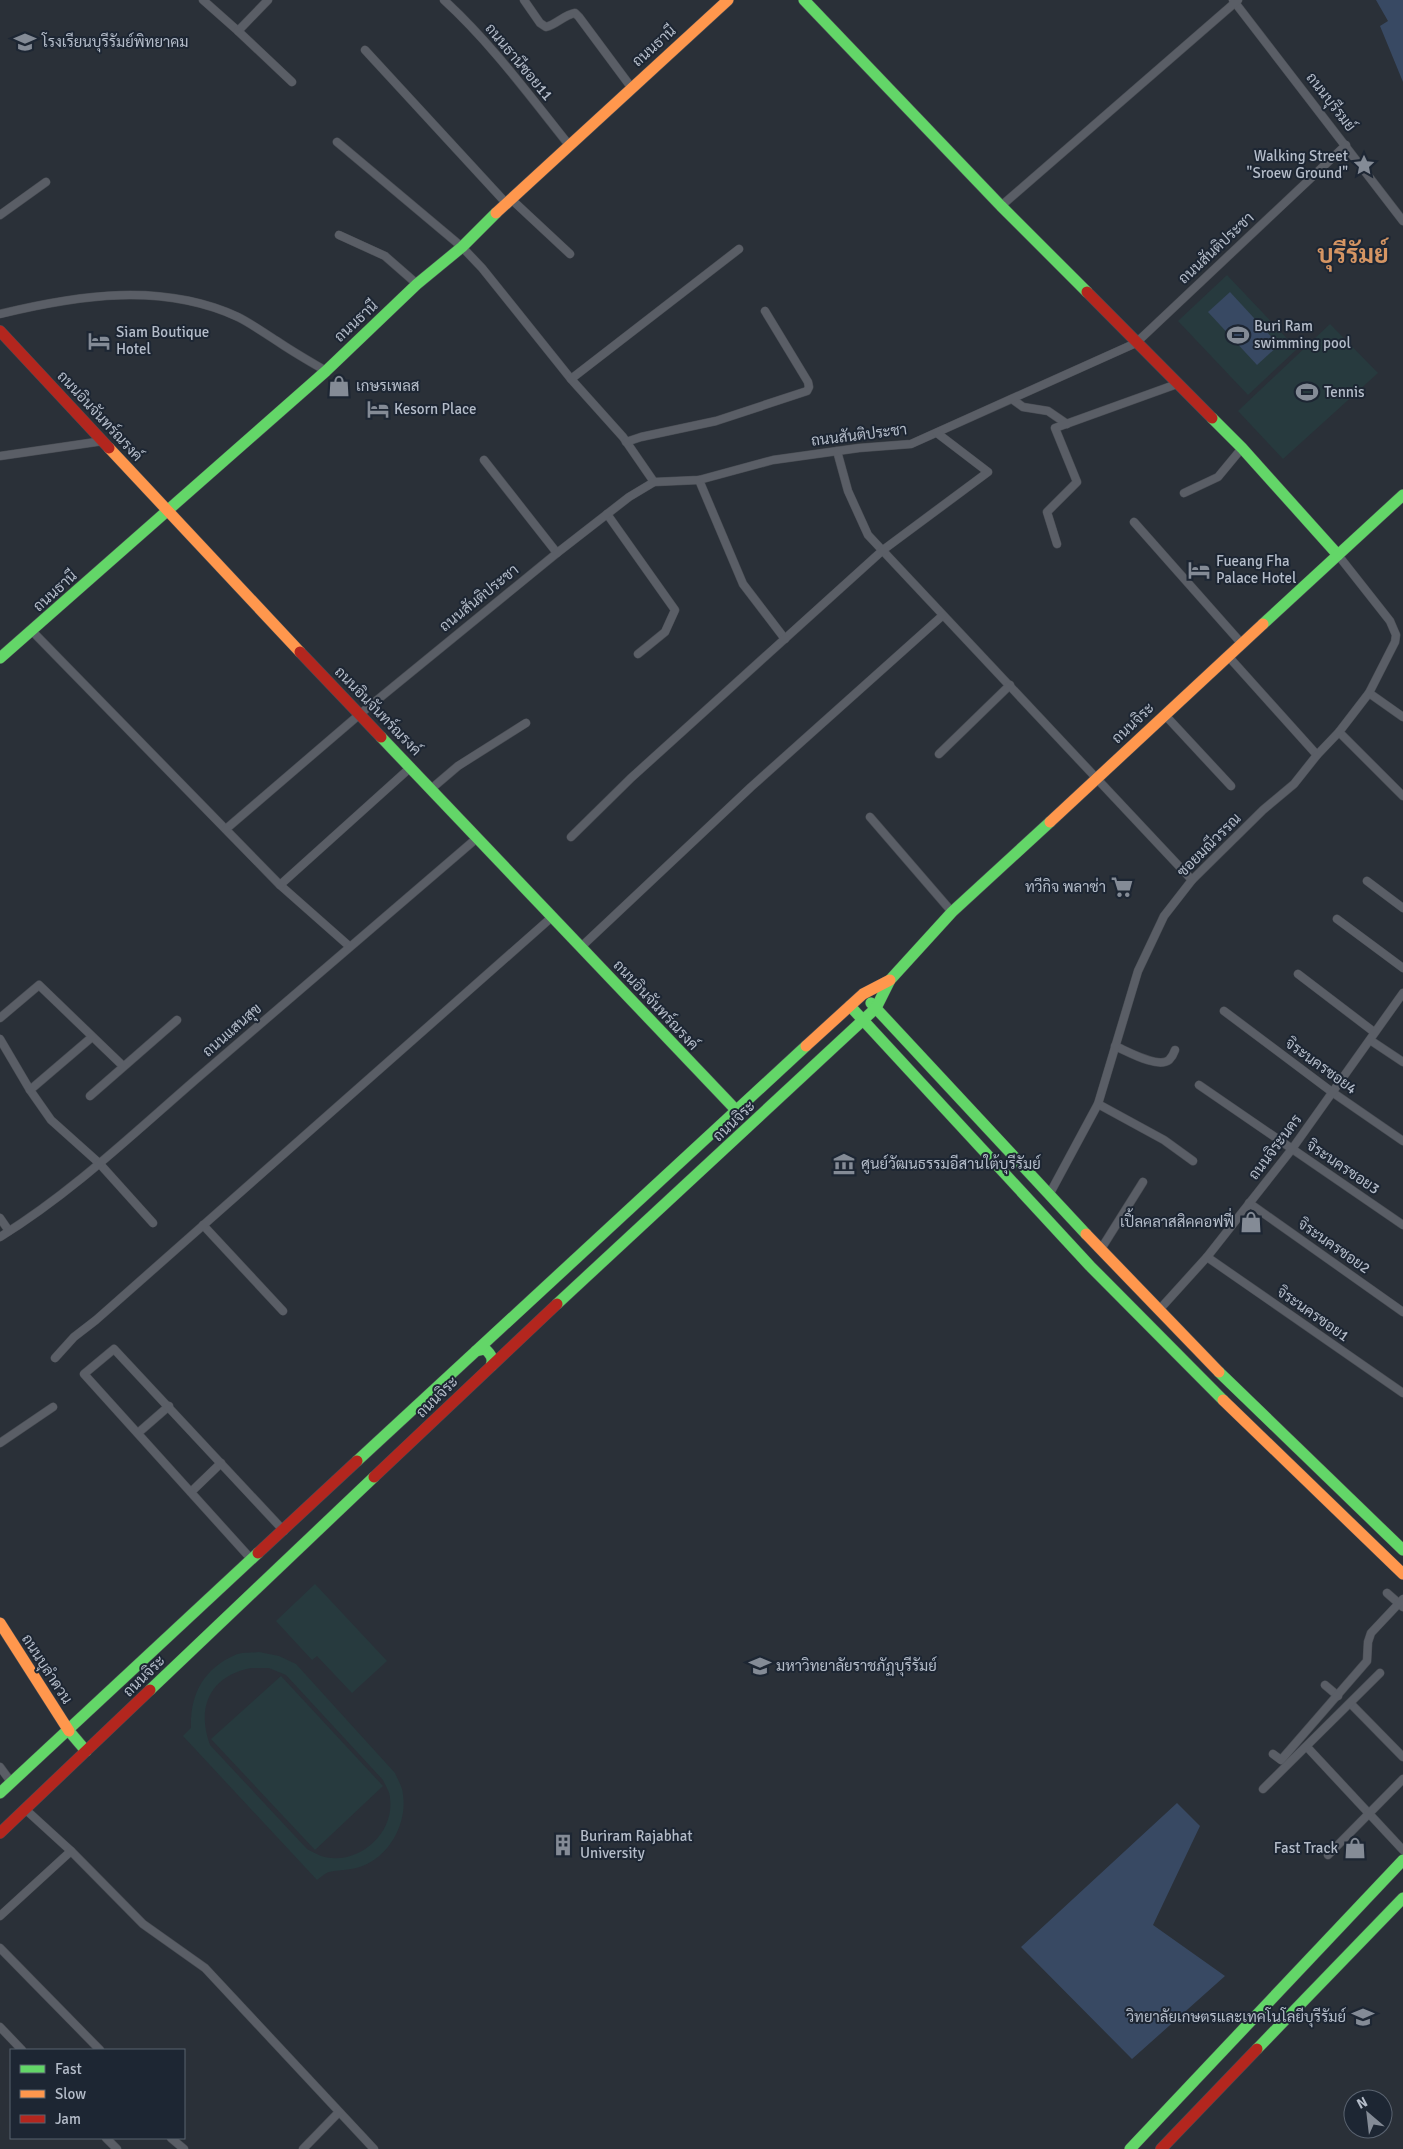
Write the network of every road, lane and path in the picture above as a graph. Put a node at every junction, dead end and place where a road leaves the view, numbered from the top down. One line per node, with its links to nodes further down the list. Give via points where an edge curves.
1 (203, 0): 8 (street)
2 (268, 0): 8 (street)
3 (444, 0): 14 (street, ถนนธานีซอย11, via 518,80)
4 (524, 0): 11 (street, via 540,23 546,26 554,25 570,14 579,17)
5 (728, 0): 11 (main road, ถนนธานี)
6 (804, 0): 17 (main road)
7 (1235, 1): 13 (street, ถนนบุรีรมย์); 17 (street)
8 (238, 31): 10 (street)
9 (365, 50): 16 (street)
10 (292, 82)
11 (632, 87): 14 (main road, ถนนธานี)
12 (337, 142): 21 (street)
13 (1346, 144): 19 (street, ถนนบุรีรมย์); 28 (street, ถนนสันติประชา)
14 (568, 145): 16 (main road, ถนนธานี)
15 (46, 182): 18 (street)
16 (509, 201): 21 (main road, ถนนธานี); 23 (street)
17 (1001, 206): 28 (main road)
18 (0, 215)
19 (1403, 221)
20 (339, 235): 24 (street, via 384,256)
21 (462, 247): 24 (main road, ถนนธานี); 30 (street)
22 (739, 249): 30 (street)
23 (570, 254)
24 (417, 284): 29 (main road, ถนนธานี)
25 (765, 311): 36 (street, via 808,382 810,387 807,391 716,421)
26 (0, 314): 29 (street, via 46,303 123,294 176,299 239,318)
27 (0, 331): 35 (main road, ถนนอินจันทร์ณรงค์)
28 (1136, 343): 31 (main road); 32 (street, ถนนสันติประชา)
29 (326, 371): 45 (main road, ถนนธานี)
30 (571, 379): 36 (street)
31 (1177, 384): 33 (street); 37 (main road)
32 (1012, 399): 33 (street, via 1023,407 1048,411); 34 (street, ถนนสันติประชา)
33 (1067, 424): 48 (street, via 1055,428 1077,482 1047,512)
34 (937, 433): 38 (street, ถนนสันติประชา, via 911,444); 49 (street, via 988,472)
35 (103, 441): 39 (street); 45 (main road, ถนนอินจันทร์ณรงค์)
36 (626, 442): 42 (street)
37 (1242, 448): 43 (street, via 1218,476); 51 (main road)
38 (837, 452): 41 (street, ถนนสันติประชา, via 773,460); 49 (street, via 848,491 868,535)
39 (0, 456)
40 (484, 460): 50 (street)
41 (699, 480): 42 (street, ถนนสันติประชา); 54 (street, via 743,584)
42 (654, 482): 46 (street, ถนนสันติประชา)
43 (1184, 493)
44 (1403, 495): 51 (main road, ถนนจิระ)
45 (167, 510): 53 (main road, ถนนธานี); 61 (main road, ถนนอินจันทร์ณรงค์)
46 (607, 514): 50 (street, ถนนสันติประชา); 56 (street, via 675,610 665,632)
47 (1134, 522): 55 (street)
48 (1057, 544)
49 (883, 550): 52 (street); 54 (street)
50 (557, 553): 61 (street, ถนนสันติประชา)
51 (1338, 555): 55 (main road, ถนนจิระ); 60 (street, ซอยมณีวรรณ, via 1384,614 1396,635)
52 (942, 616): 59 (street); 85 (street, via 751,786)
53 (32, 631): 58 (main road, ถนนธานี); 74 (street)
54 (785, 639): 75 (street, via 631,778)
55 (1242, 644): 57 (main road, ถนนจิระ)
56 (638, 654)
57 (1228, 656): 62 (main road, ถนนจิระ); 67 (street)
58 (0, 658)
59 (1010, 685): 66 (street); 69 (street)
60 (1368, 692): 63 (street); 65 (street, ซอยมณีวรรณ)
61 (360, 714): 68 (main road, ถนนอินจันทร์ณรงค์); 74 (street, ถนนสันติประชา)
62 (1165, 714): 69 (main road, ถนนจิระ); 70 (street)
63 (1403, 717)
64 (526, 723): 71 (street, via 458,766)
65 (1339, 732): 67 (street, ซอยมณีวรรณ); 72 (street)
66 (939, 754)
67 (1317, 755): 77 (street, ซอยมณีวรรณ, via 1294,784)
68 (411, 767): 71 (main road, ถนนอินจันทร์ณรงค์); 79 (street)
69 (1096, 779): 77 (street); 81 (main road, ถนนจิระ)
70 (1231, 786)
71 (431, 789): 76 (main road, ถนนอินจันทร์ณรงค์)
72 (1403, 796)
73 (870, 817): 81 (street)
74 (226, 829): 79 (street)
75 (571, 837)
76 (477, 838): 82 (main road, ถนนอินจันทร์ณรงค์); 84 (street, ถนนแสนสุข)
77 (1192, 880): 101 (street, ซอยมณีวรรณ, via 1164,916 1138,971)
78 (1367, 882): 80 (street)
79 (280, 885): 84 (street)
80 (1403, 908)
81 (952, 912): 88 (main road, ถนนจิระ)
82 (552, 917): 85 (main road, ถนนอินจันทร์ณรงค์); 120 (street)
83 (1337, 919): 86 (street)
84 (349, 946): 114 (street, ถนนแสนสุข)
85 (581, 947): 110 (main road, ถนนอินจันทร์ณรงค์)
86 (1403, 968)
87 (1298, 974): 97 (street)
88 (890, 980): 90 (main road, ถนนจิระ); 92 (main road, ถนนจิระ)
89 (1403, 992): 97 (street, ถนนจิระนคร)
90 (863, 994): 91 (main road, ถนนจิระ); 92 (main road)
91 (850, 1006): 96 (main road); 110 (main road, ถนนจิระ)
92 (876, 1008): 96 (main road, ถนนจิระ); 116 (main road)
93 (1224, 1011): 107 (street, จิระนครซอย4)
94 (0, 1018): 98 (street, via 39,984)
95 (177, 1020): 104 (street)
96 (862, 1020): 130 (main road, ถนนจิระ); 144 (main road, via 1090,1266 1230,1408)
97 (1374, 1032): 100 (street, ถนนจิระนคร)
98 (92, 1037): 104 (street); 106 (street)
99 (0, 1039): 106 (street)
100 (1370, 1040): 103 (street); 107 (street, ถนนจิระนคร)
101 (1115, 1046): 102 (street, via 1163,1063); 109 (street, ซอยมณีวรรณ)
102 (1175, 1050)
103 (1403, 1062)
104 (123, 1066): 108 (street)
105 (1199, 1085): 112 (street, จิระนครซอย3)
106 (30, 1090): 114 (street, via 51,1120)
107 (1332, 1092): 111 (street, จิระนครซอย4); 112 (street, ถนนจิระนคร)
108 (90, 1096)
109 (1098, 1104): 113 (street, via 1164,1140); 116 (street, ซอยมณีวรรณ)
110 (736, 1110): 129 (main road, ถนนจิระ)
111 (1403, 1141)
112 (1292, 1149): 117 (street, ถนนจิระนคร); 121 (street, จิระนครซอย3)
113 (1193, 1161)
114 (99, 1164): 119 (street); 122 (street, ถนนแสนสุข)
115 (1143, 1182): 124 (street)
116 (1049, 1195): 124 (main road)
117 (1249, 1203): 125 (street, ถนนจิระนคร); 128 (street, จิระนครซอย2)
118 (0, 1218): 122 (street)
119 (153, 1222)
120 (203, 1225): 127 (street); 132 (street, via 74,1337)
121 (1403, 1225)
122 (9, 1232): 123 (street, ถนนแสนสุข)
123 (0, 1237)
124 (1101, 1249): 126 (main road)
125 (1207, 1257): 126 (street, ถนนจิระนคร); 134 (street, จิระนครซอย1)
126 (1159, 1310): 142 (main road, via 1248,1402)
127 (283, 1311)
128 (1403, 1312)
129 (493, 1335): 130 (main road, via 490,1344 494,1350 503,1353); 131 (main road, ถนนจิระ)
130 (508, 1350): 133 (main road, ถนนจิระ)
131 (476, 1351): 133 (main road, via 485,1350 490,1354); 141 (main road, ถนนจิระ)
132 (55, 1358)
133 (491, 1366): 154 (main road, ถนนจิระ)
134 (1403, 1393)
135 (168, 1406): 137 (street); 137 (street, via 114,1348 84,1374); 139 (street)
136 (53, 1407): 138 (street)
137 (138, 1433): 140 (street)
138 (0, 1443)
139 (221, 1463): 140 (street); 141 (street)
140 (191, 1492): 143 (street)
141 (284, 1532): 143 (main road, ถนนจิระ)
142 (1403, 1550)
143 (252, 1560): 152 (main road, ถนนจิระ)
144 (1403, 1574)
145 (1388, 1592): 146 (street)
146 (1402, 1603): 150 (street, via 1371,1633 1367,1661)
147 (0, 1623): 152 (main road, ถนนบุลำดวน)
148 (1380, 1673): 151 (street)
149 (1325, 1685): 150 (street)
150 (1338, 1696): 155 (street, via 1282,1760)
151 (1350, 1704): 153 (street); 156 (street)
152 (69, 1730): 154 (main road, ถนนบุลำดวน); 159 (main road, ถนนจิระ)
153 (1307, 1748): 160 (street); 163 (street)
154 (86, 1751): 162 (main road, ถนนจิระ)
155 (1273, 1754)
156 (1403, 1757)
157 (0, 1767): 159 (street)
158 (1403, 1779): 163 (street)
159 (12, 1782): 161 (main road, ถนนจิระ)
160 (1263, 1789)
161 (0, 1794)
162 (25, 1809): 164 (main road, ถนนจิระ); 166 (street)
163 (1368, 1813): 165 (street); 167 (street)
164 (0, 1833)
165 (1403, 1850)
166 (70, 1851): 170 (street); 175 (street, via 143,1924 204,1968)
167 (1328, 1855)
168 (1403, 1860): 182 (main road)
169 (1403, 1898): 183 (main road)
170 (0, 1916)
171 (0, 1948): 174 (street)
172 (0, 2027): 173 (street)
173 (21, 2049)
174 (99, 2049)
175 (339, 2112): 180 (street); 181 (street)
176 (107, 2139): 178 (street)
177 (172, 2139): 179 (street)
178 (117, 2149)
179 (184, 2149)
180 (303, 2149)
181 (374, 2149)
182 (1130, 2149)
183 (1161, 2149)

